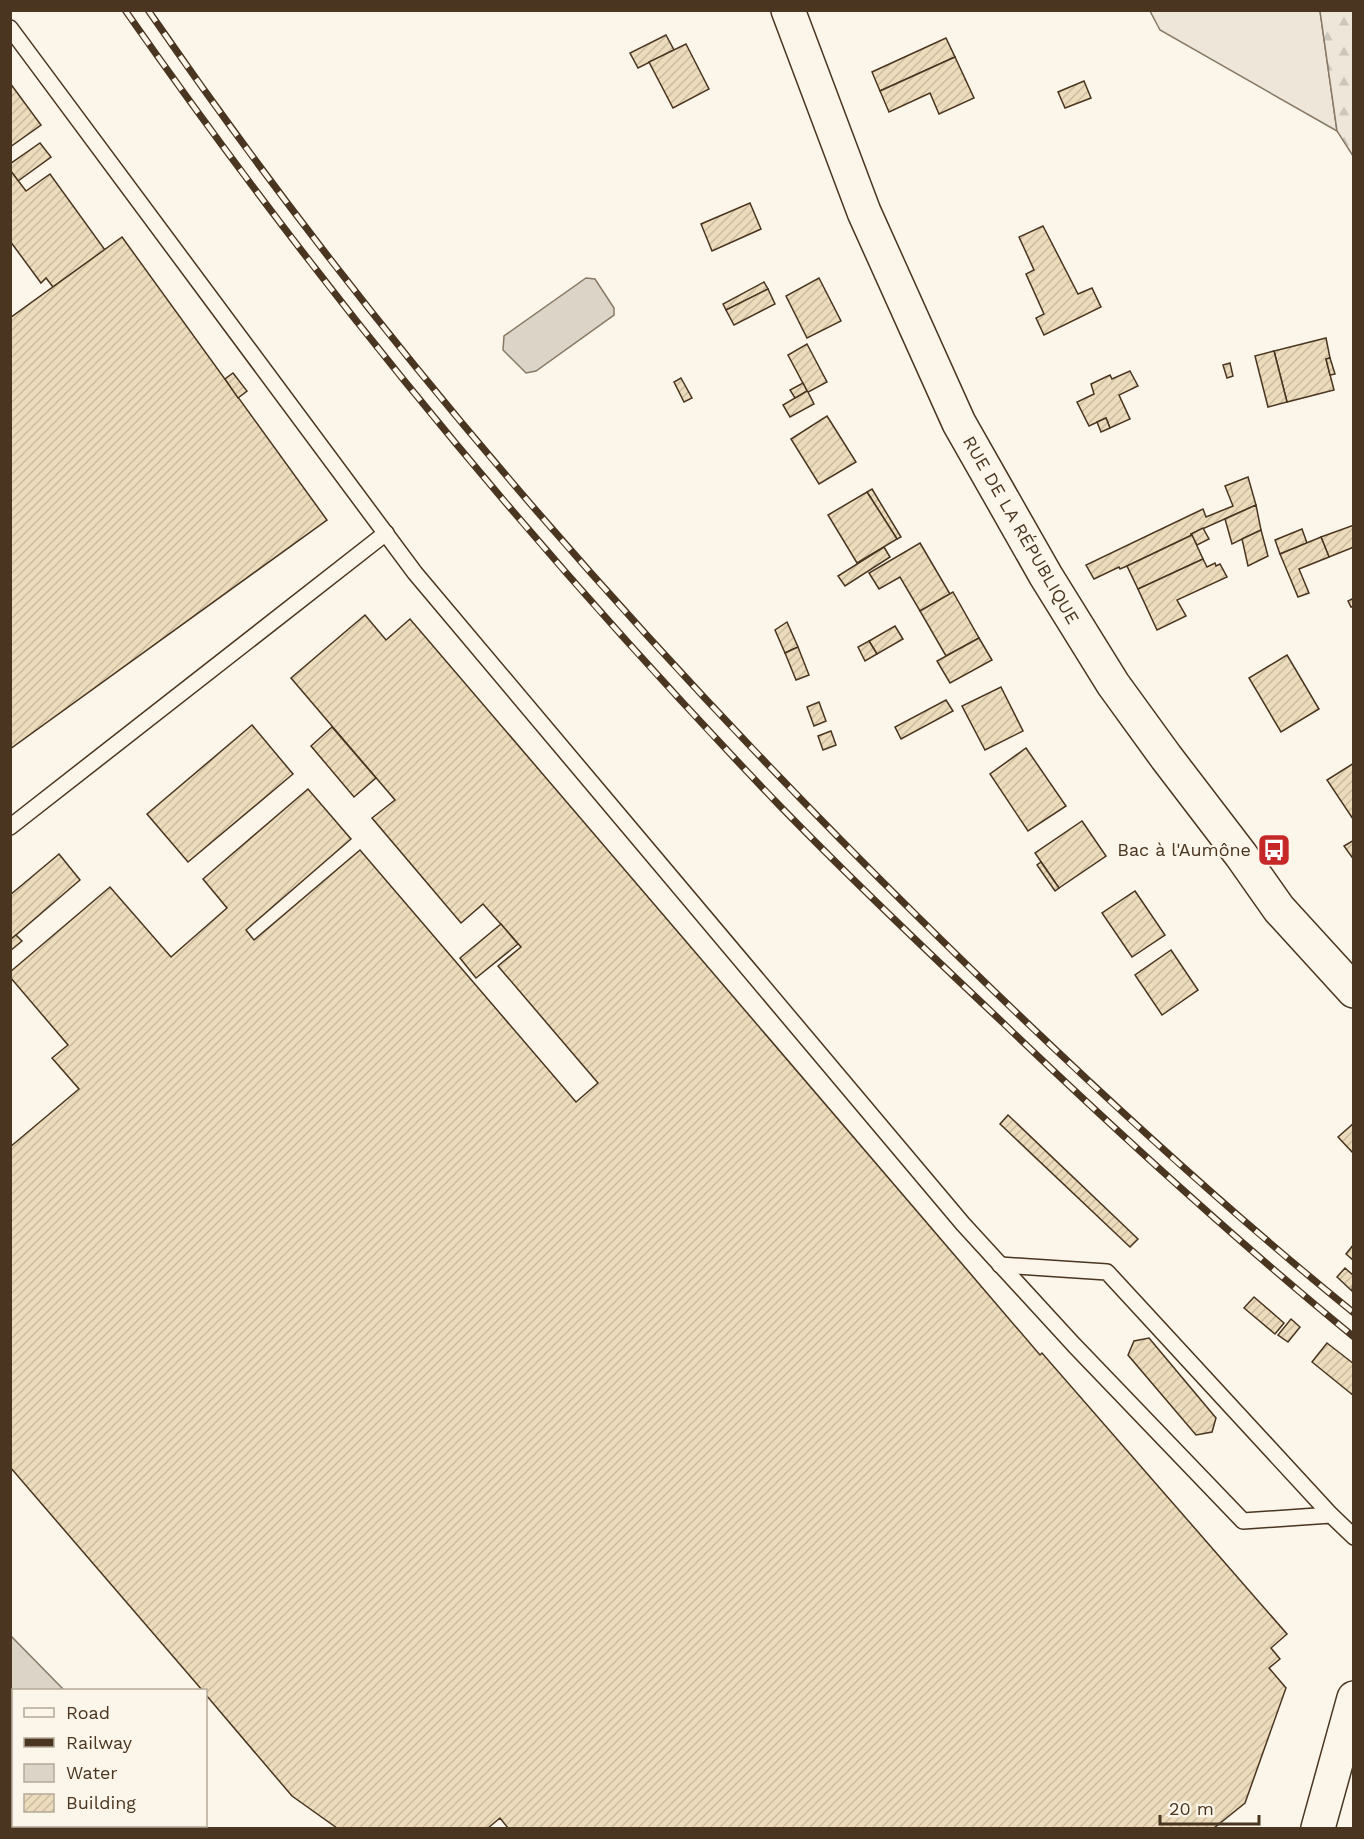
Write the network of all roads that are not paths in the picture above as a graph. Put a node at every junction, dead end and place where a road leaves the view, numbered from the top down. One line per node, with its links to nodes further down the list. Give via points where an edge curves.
1 (788, 10): 5 (main road, RUE DE LA RÉPUBLIQUE, via 864,212 959,423 1046,576 1113,684 1166,757 1279,909)
2 (10, 28): 3 (lane)
3 (386, 533): 4 (lane); 6 (lane, via 423,582)
4 (10, 827)
5 (1353, 991)
6 (1000, 1265): 7 (lane, via 1107,1272); 7 (lane, via 1243,1521)
7 (1331, 1515): 8 (lane)
8 (1353, 1537)
9 (1353, 1698): 10 (main road)
10 (1318, 1828)

